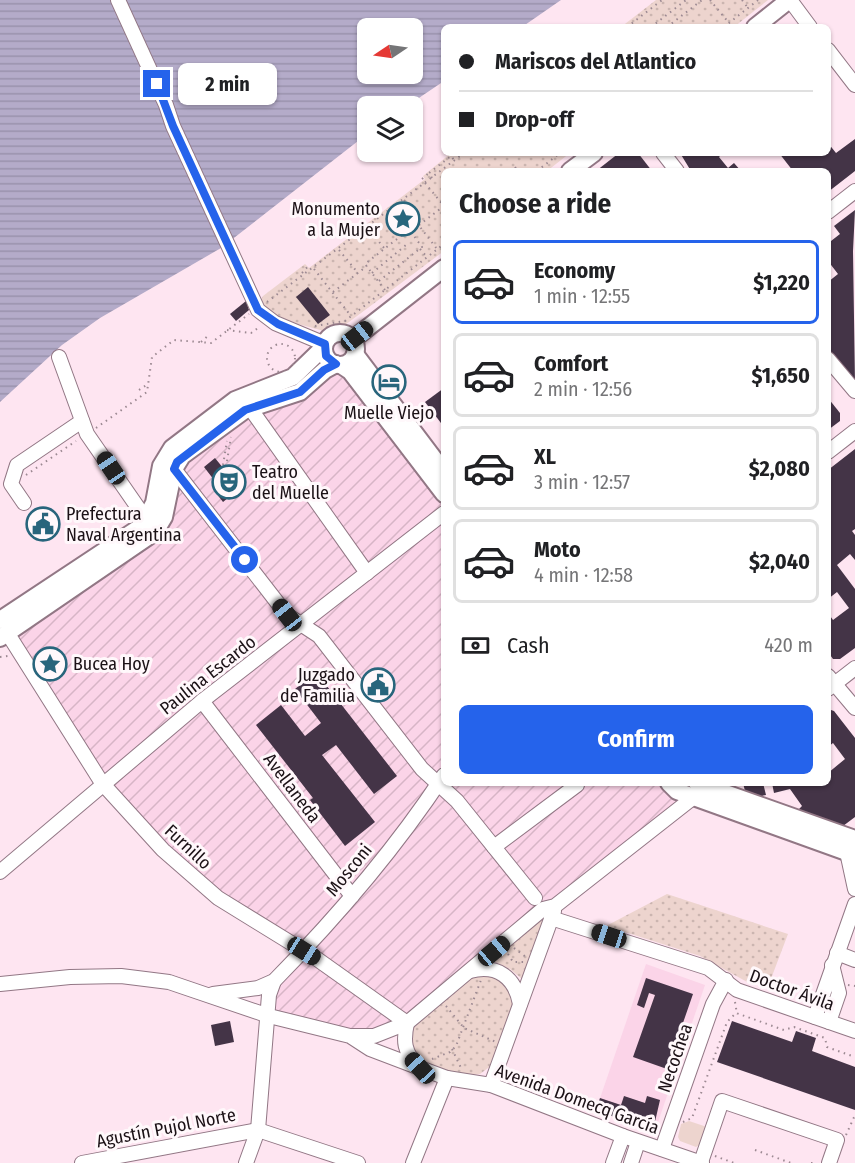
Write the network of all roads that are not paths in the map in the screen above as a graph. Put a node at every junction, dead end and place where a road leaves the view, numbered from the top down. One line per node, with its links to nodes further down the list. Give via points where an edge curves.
1 (118, 0): 14 (street, via 258,310)
2 (789, 0): 3 (main road); 4 (street)
3 (759, 24)
4 (808, 24)
5 (831, 54): 6 (street)
6 (855, 85)
7 (590, 156): 9 (main road)
8 (665, 156): 10 (street)
9 (574, 168)
10 (675, 168)
11 (855, 191): 12 (street)
12 (831, 210)
13 (441, 271): 15 (main road)
14 (325, 346): 15 (main road, via 337,334 346,335); 18 (main road, via 326,356); 29 (main road, via 293,377 235,400 172,448 161,466)
15 (354, 347): 18 (main road, via 350,361); 24 (main road)
16 (59, 357): 21 (street)
17 (831, 363): 19 (street)
18 (339, 365): 20 (main road, via 324,370 300,392); 26 (main road, via 350,370)
19 (855, 391)
20 (250, 408): 25 (main road, via 182,456); 30 (street)
21 (85, 427): 27 (street, via 16,465 11,484); 29 (street)
22 (855, 431): 23 (street)
23 (831, 450)
24 (441, 468)
25 (174, 469): 29 (main road, via 164,518); 31 (street, via 287,615)
26 (441, 490)
27 (24, 503)
28 (441, 515): 30 (street, Paulina Escardo)
29 (150, 526): 32 (main road, via 133,533)
30 (367, 573): 31 (street, Paulina Escardo)
31 (300, 625): 36 (street, Paulina Escardo); 38 (street, via 319,636)
32 (3, 631): 39 (street, Furnillo)
33 (855, 668): 34 (street)
34 (831, 682)
35 (831, 684): 37 (street)
36 (202, 701): 39 (street, Paulina Escardo); 48 (street, Avellaneda)
37 (855, 708)
38 (441, 780): 48 (street, Mosconi)
39 (102, 783): 46 (street, Paulina Escardo); 52 (street, Furnillo, via 188,874 218,898)
40 (446, 786): 45 (street)
41 (576, 786): 45 (street)
42 (672, 786): 43 (main road, via 677,791)
43 (703, 787): 44 (main road); 51 (street)
44 (853, 846): 47 (street)
45 (494, 847): 49 (street)
46 (0, 872)
47 (855, 889)
48 (352, 896): 52 (street, Mosconi)
49 (535, 898)
50 (855, 904): 53 (street)
51 (553, 912): 55 (street, via 543,909); 56 (street, Doctor Ávila, via 708,968); 60 (street)
52 (304, 951): 57 (street, Mosconi); 64 (street, Furnillo)
53 (835, 959): 54 (street); 62 (street); 63 (street, via 839,993)
54 (855, 960)
55 (469, 971): 60 (street, via 501,972 514,985); 64 (street)
56 (726, 980): 62 (street, Doctor Ávila, via 737,990); 73 (street, Necochea, via 713,1004)
57 (274, 981): 59 (street, Mosconi, via 258,988); 61 (street)
58 (0, 984): 59 (street, Avenida Domecq García, via 121,976 169,982)
59 (202, 994): 61 (street, Avenida Domecq García)
60 (520, 1004): 69 (street)
61 (269, 1016): 66 (street, Avenida Domecq García); 70 (street)
62 (815, 1017): 63 (street, Doctor Ávila)
63 (829, 1022): 65 (street, Doctor Ávila)
64 (407, 1023): 66 (street, via 374,1036); 67 (street, via 403,1040)
65 (855, 1031)
66 (350, 1036): 67 (street, Avenida Domecq García, via 370,1049)
67 (420, 1068): 68 (street, Avenida Domecq García)
68 (452, 1074): 69 (street, Avenida Domecq García); 79 (street)
69 (491, 1085): 71 (street, Avenida Domecq García)
70 (258, 1130): 75 (street, Agustín Pujol Norte); 77 (street); 78 (street)
71 (623, 1136): 72 (street, Avenida Domecq García); 80 (street)
72 (638, 1142): 73 (street, Avenida Domecq García); 81 (street)
73 (662, 1149): 74 (street, Avenida Domecq García)
74 (702, 1159): 82 (street, via 722,1101 837,1140)
75 (117, 1160): 76 (street, Agustín Pujol Norte)
76 (81, 1163)
77 (246, 1163)
78 (358, 1163)
79 (413, 1163)
80 (613, 1163)
81 (631, 1163)
82 (829, 1163)

